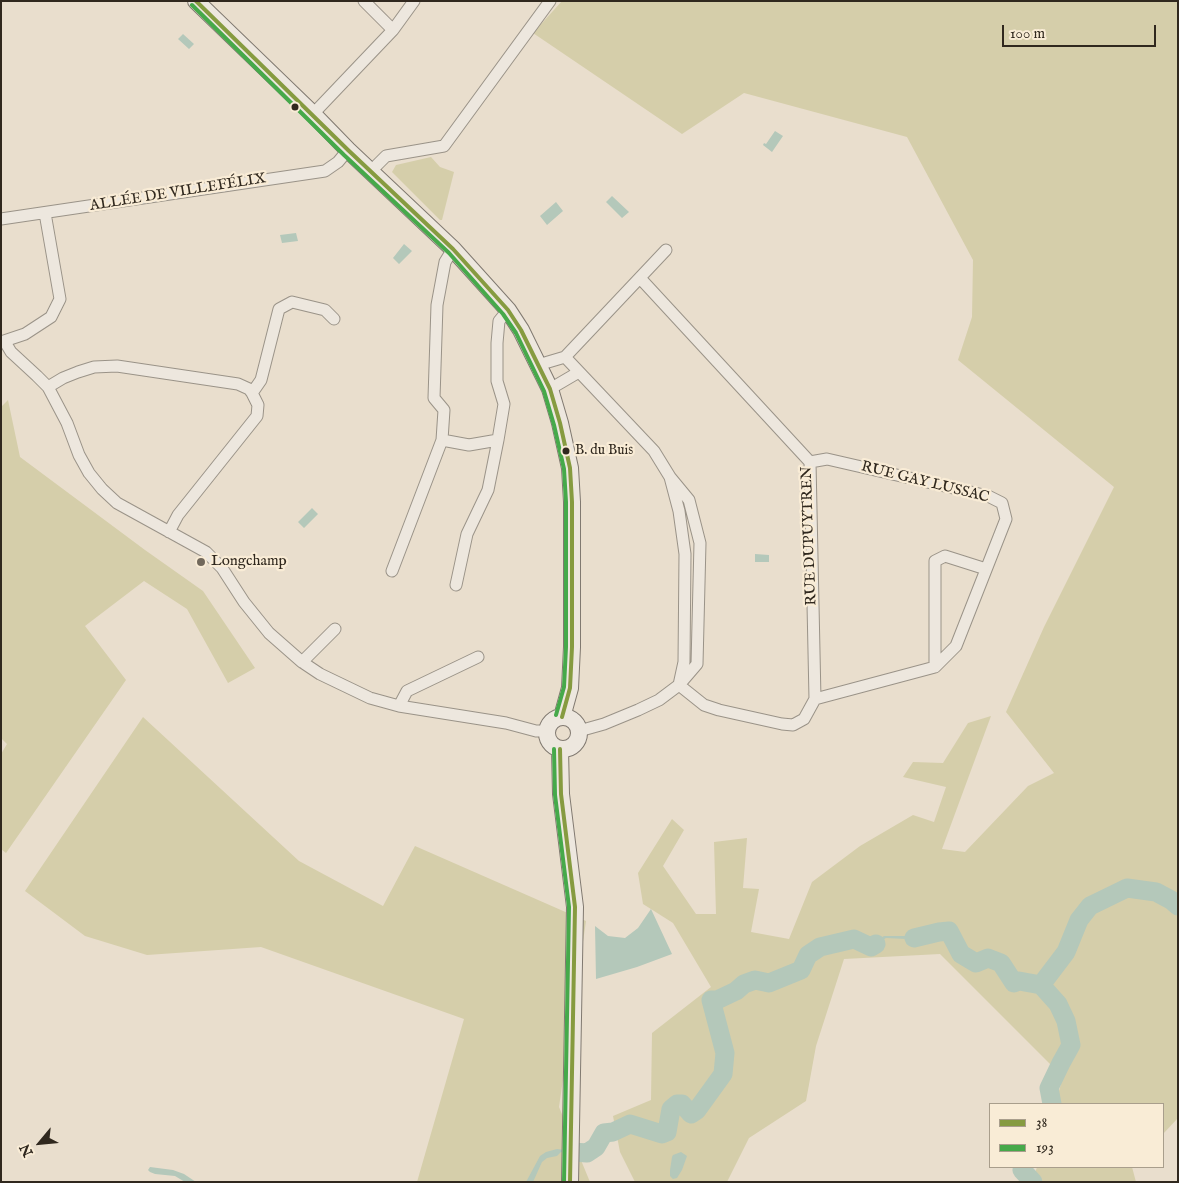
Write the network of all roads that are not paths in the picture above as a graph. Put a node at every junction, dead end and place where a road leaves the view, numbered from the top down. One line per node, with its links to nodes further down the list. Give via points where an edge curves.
1 (196, 1): 6 (main road)
2 (364, 1): 5 (street)
3 (414, 1): 5 (street)
4 (550, 1): 8 (street, via 444,146 386,156)
5 (393, 30): 6 (street)
6 (313, 114): 7 (main road)
7 (348, 150): 8 (main road); 9 (street, ALLÉE DE VILLEFÉLIX, via 325,170)
8 (370, 171): 11 (main road)
9 (45, 213): 10 (street, ALLÉE DE VILLEFÉLIX); 16 (street, via 60,299 51,316 26,334)
10 (1, 219)
11 (453, 249): 14 (main road); 23 (street, via 445,262 437,305 434,398 444,410)
12 (666, 250): 13 (street)
13 (640, 278): 17 (street); 25 (street, RUE DUPUYTREN)
14 (508, 310): 18 (main road); 24 (street, via 499,321 497,343 497,381 504,404)
15 (334, 319): 22 (street, via 325,310 292,302 279,308 261,380)
16 (3, 342): 20 (street)
17 (565, 357): 18 (street); 19 (street)
18 (538, 365): 21 (main road)
19 (580, 372): 21 (street); 26 (street, via 654,451)
20 (48, 388): 22 (street, via 78,372 94,367 117,366 238,384); 27 (street, via 67,423 79,455 102,489 117,503)
21 (550, 389): 38 (main road, via 570,468 572,502 572,647 570,688)
22 (252, 393): 27 (street, via 258,405 257,416 178,515)
23 (442, 440): 24 (street, via 469,445); 29 (street)
24 (498, 440): 30 (street, via 488,490 467,534)
25 (810, 462): 28 (street, RUE GAY LUSSAC, via 827,460 988,496 1002,503 1006,519); 36 (street, RUE DUPUYTREN)
26 (670, 477): 35 (street, via 685,554 684,662); 35 (street, via 689,500 700,543 698,664)
27 (169, 532): 33 (street, via 206,552 222,568 269,633)
28 (986, 569): 34 (street, RUE GAY LUSSAC, via 956,646); 34 (street, via 946,556 935,561)
29 (392, 571)
30 (456, 585)
31 (335, 629): 33 (street)
32 (478, 657): 37 (street, via 407,691)
33 (302, 662): 37 (street, via 349,689)
34 (935, 667): 36 (street)
35 (679, 685): 36 (street, via 704,705 782,724 793,725 804,719); 40 (street, via 638,710)
36 (815, 698)
37 (399, 706): 39 (street)
38 (562, 717): 39 (main road, via 552,721); 40 (main road, via 573,720)
39 (546, 731): 41 (main road, via 550,743)
40 (579, 731): 41 (main road, via 574,745)
41 (560, 749): 42 (main road, via 561,794 575,908)
42 (570, 1182)

